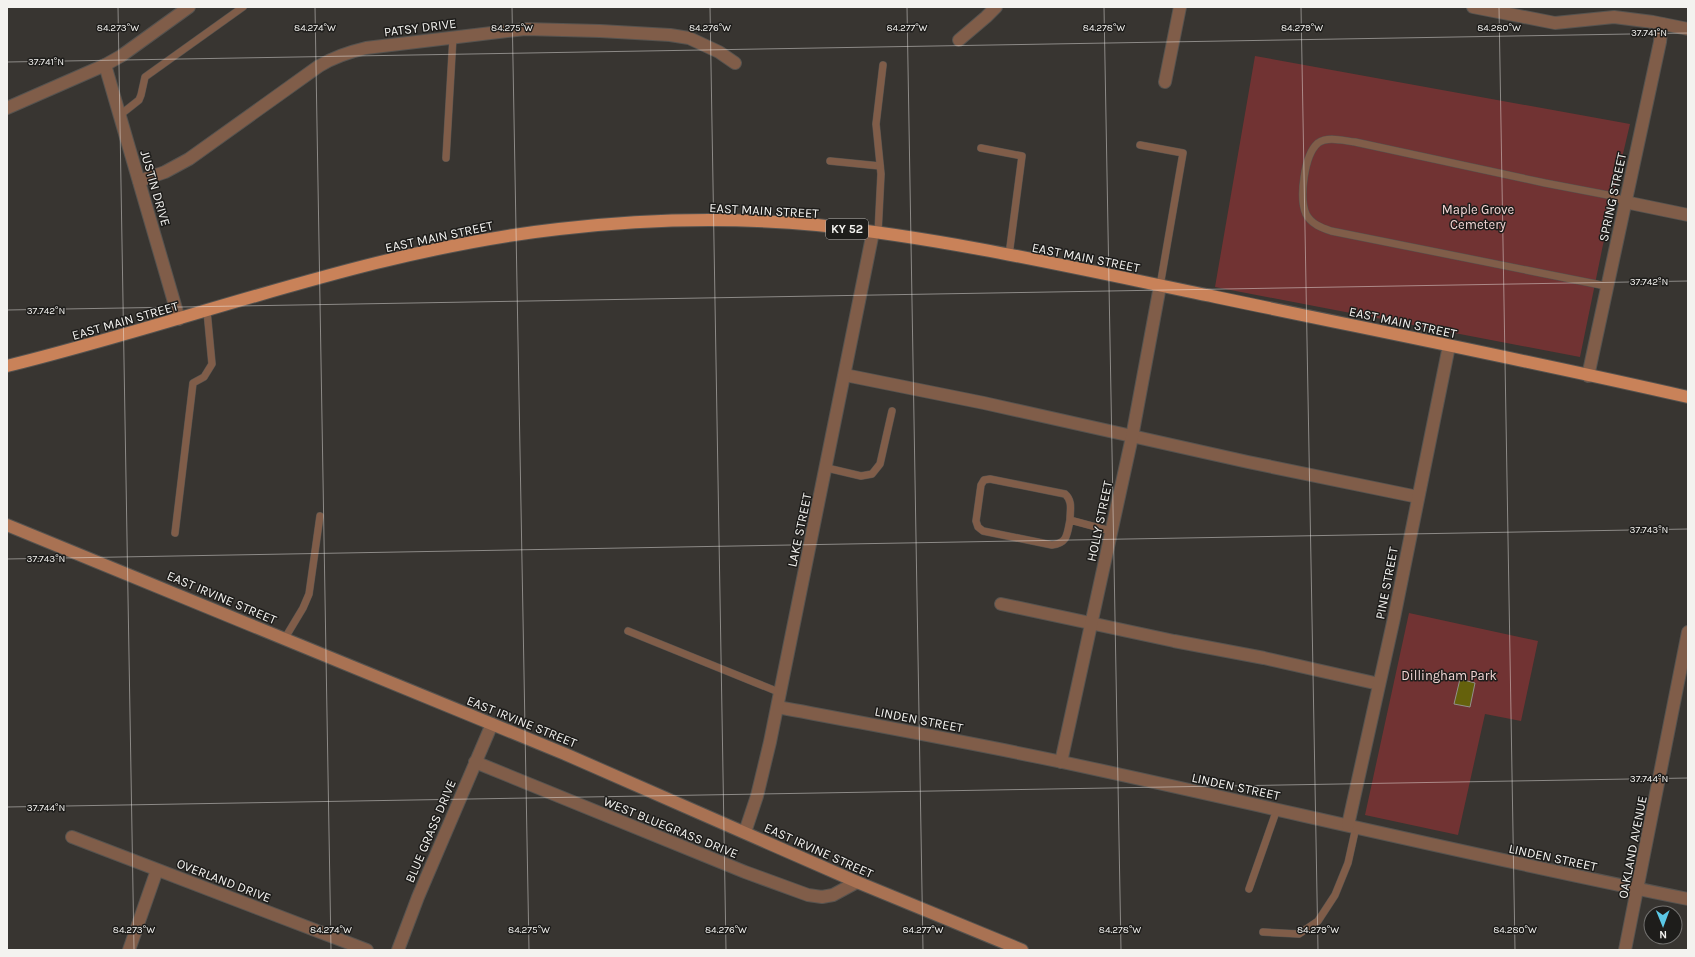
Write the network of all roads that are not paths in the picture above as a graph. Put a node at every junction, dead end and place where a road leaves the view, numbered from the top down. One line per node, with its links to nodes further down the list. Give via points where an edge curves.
1 (189, 7): 11 (street)
2 (243, 7): 15 (lane, via 145,77 139,100)
3 (996, 7): 9 (street)
4 (1180, 7): 13 (street)
5 (1473, 7): 6 (street, via 1555,23 1614,17)
6 (1662, 24): 7 (street); 22 (street, SPRING STREET)
7 (1688, 29)
8 (453, 37): 10 (street, PATSY DRIVE, via 525,29 670,35 705,44); 18 (lane); 21 (street, PATSY DRIVE, via 366,48 333,58 189,159 165,172)
9 (959, 40)
10 (735, 63)
11 (105, 65): 14 (street); 15 (street, JUSTIN DRIVE)
12 (883, 65): 20 (lane, via 876,124)
13 (1165, 82)
14 (7, 108)
15 (120, 115): 21 (street, JUSTIN DRIVE)
16 (1140, 145): 26 (lane, via 1183,153)
17 (982, 148): 25 (lane, via 1022,156)
18 (446, 158)
19 (830, 161): 20 (lane)
20 (880, 166): 24 (lane)
21 (139, 181): 29 (street, JUSTIN DRIVE)
22 (1625, 202): 23 (street); 27 (street, SPRING STREET); 27 (lane, via 1613,196 1332,139 1319,143 1304,172 1306,214 1316,225 1326,229)
23 (1688, 215)
24 (876, 233): 25 (main road, EAST MAIN STREET / KY 52); 28 (main road, EAST MAIN STREET / KY 52, via 816,225 743,221 653,222 560,229 479,240 405,256); 32 (street, LAKE STREET)
25 (1009, 255): 26 (main road, EAST MAIN STREET / KY 52)
26 (1160, 286): 30 (main road, EAST MAIN STREET / KY 52); 36 (street, HOLLY STREET)
27 (1606, 286): 33 (street, SPRING STREET)
28 (207, 311): 29 (main road, EAST MAIN STREET / KY 52); 43 (lane, via 212,364 204,377 192,383)
29 (179, 319): 31 (main road, EAST MAIN STREET / KY 52)
30 (1449, 346): 33 (main road, EAST MAIN STREET / KY 52); 38 (street, PINE STREET)
31 (7, 366)
32 (845, 375): 36 (street); 37 (street, LAKE STREET)
33 (1588, 376): 34 (main road, EAST MAIN STREET / KY 52)
34 (1688, 397)
35 (892, 411): 37 (lane, via 880,464 872,474 861,476)
36 (1132, 436): 38 (street); 42 (street, HOLLY STREET)
37 (827, 468): 50 (street, LAKE STREET)
38 (1418, 497): 49 (street, PINE STREET)
39 (320, 516): 48 (lane, via 309,594)
40 (1070, 520): 40 (lane, via 1066,539 1061,544 1052,545 983,531 976,522 981,485 984,480 990,478 1065,494 1071,503); 42 (lane)
41 (7, 525): 48 (street, EAST IRVINE STREET)
42 (1111, 531): 45 (street, HOLLY STREET)
43 (175, 533)
44 (1002, 604): 45 (street)
45 (1091, 622): 49 (street); 54 (street, HOLLY STREET)
46 (628, 631): 50 (lane)
47 (1688, 632): 62 (street, OAKLAND AVENUE)
48 (285, 638): 52 (street, EAST IRVINE STREET)
49 (1379, 684): 56 (street, PINE STREET)
50 (781, 693): 51 (street, LAKE STREET)
51 (778, 707): 54 (street, LINDEN STREET, via 939,736); 57 (street, LAKE STREET, via 757,796)
52 (492, 724): 53 (street, BLUE GRASS DRIVE); 57 (street, EAST IRVINE STREET)
53 (475, 762): 60 (street, WEST BLUEGRASS DRIVE, via 745,872 808,895 833,895); 67 (street, BLUE GRASS DRIVE)
54 (1061, 762): 55 (street, LINDEN STREET)
55 (1277, 809): 56 (street, LINDEN STREET); 61 (lane)
56 (1352, 826): 62 (street, LINDEN STREET); 64 (lane, via 1348,863 1335,895 1318,921 1299,934)
57 (745, 832): 60 (street, EAST IRVINE STREET)
58 (72, 837): 59 (street, OVERLAND DRIVE)
59 (157, 870): 65 (street); 66 (street, OVERLAND DRIVE)
60 (857, 882): 68 (street, EAST IRVINE STREET)
61 (1250, 889)
62 (1638, 889): 63 (street, LINDEN STREET); 69 (street, OAKLAND AVENUE)
63 (1688, 899)
64 (1263, 932)
65 (129, 950)
66 (367, 950)
67 (398, 950)
68 (1022, 950)
69 (1625, 950)

